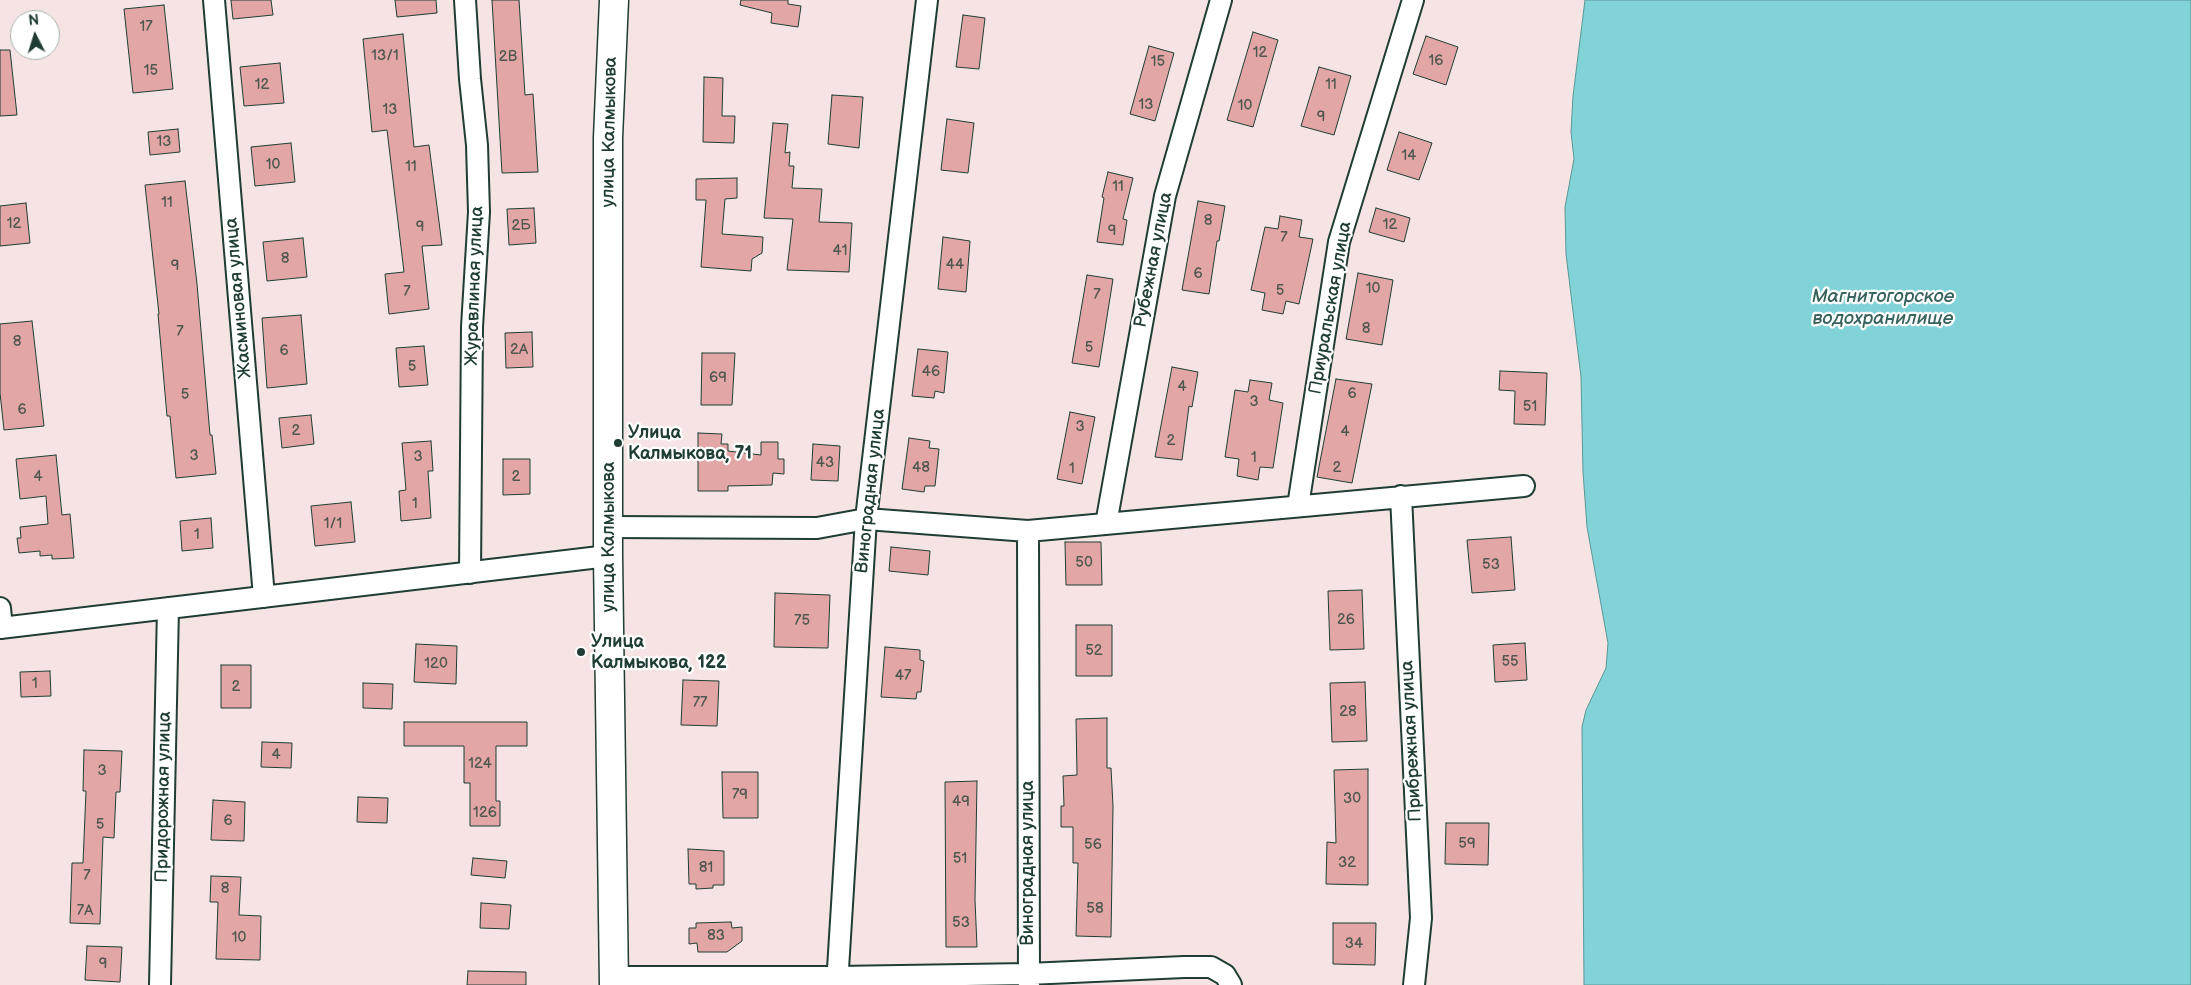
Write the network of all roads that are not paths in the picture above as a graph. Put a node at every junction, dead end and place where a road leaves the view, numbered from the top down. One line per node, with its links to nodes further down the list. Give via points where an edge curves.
1 (214, 0): 16 (street, Жасминовая улица)
2 (465, 0): 15 (street, Журавлиная улица, via 479,212 472,326)
3 (614, 0): 12 (main road, улица Калмыкова, via 608,138)
4 (927, 0): 10 (street, Виноградная улица)
5 (1221, 0): 11 (street, Рубежная улица, via 1165,196)
6 (1413, 0): 9 (street, Приуральская улица, via 1339,242)
7 (1524, 486): 8 (street)
8 (1401, 496): 9 (street); 24 (street, Прибрежная улица, via 1421,918)
9 (1298, 506): 11 (street)
10 (866, 519): 12 (street, via 817,528); 13 (street); 21 (street, Виноградная улица)
11 (1106, 524): 13 (street)
12 (608, 527): 14 (main road, улица Калмыкова)
13 (1028, 531): 19 (street, Виноградная улица)
14 (608, 556): 15 (street); 20 (main road, улица Калмыкова)
15 (470, 573): 16 (street)
16 (264, 597): 17 (street)
17 (168, 608): 18 (street); 22 (street, Придорожная улица)
18 (1, 622)
19 (1028, 980): 21 (street); 23 (street, via 1211,967 1225,974)
20 (614, 981): 21 (street)
21 (837, 981)
22 (160, 985)
23 (1231, 985)
24 (1414, 985)

